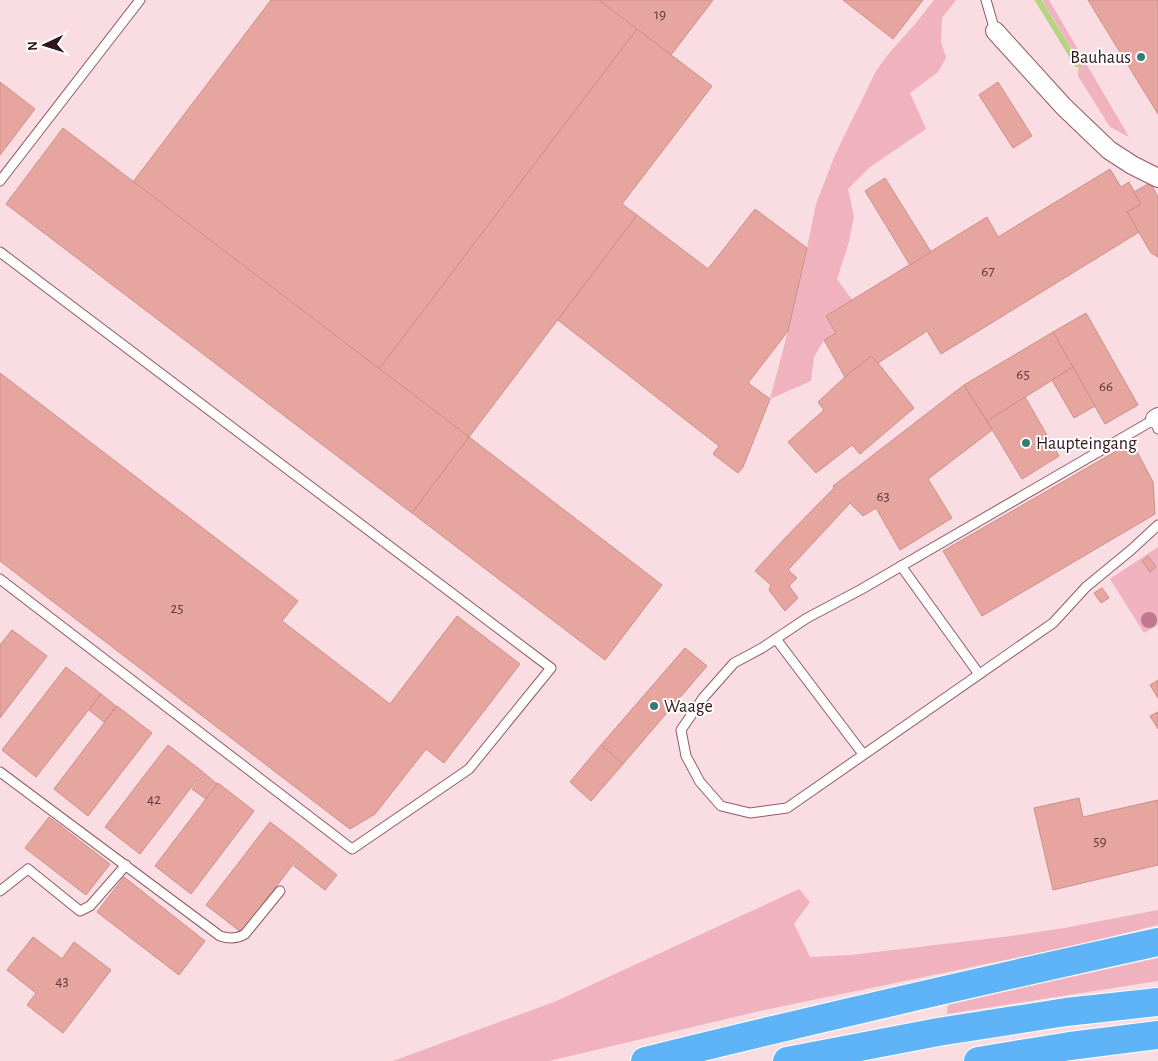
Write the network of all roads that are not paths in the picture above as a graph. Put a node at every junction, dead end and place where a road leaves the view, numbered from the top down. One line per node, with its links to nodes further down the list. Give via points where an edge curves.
1 (140, 0): 5 (lane)
2 (986, 0): 3 (lane)
3 (995, 31): 4 (street, via 1064,108 1109,150)
4 (1158, 178)
5 (0, 181)
6 (0, 252): 10 (lane, via 552,668 470,769 352,849)
7 (1157, 422): 9 (lane)
8 (1158, 525): 12 (lane, via 1086,587 1053,623)
9 (902, 566): 11 (lane, via 807,618); 12 (lane)
10 (0, 579)
11 (776, 639): 13 (lane); 13 (lane, via 734,663 703,698 681,730 686,756 700,782 721,806 750,813 787,808)
12 (980, 674): 13 (lane)
13 (863, 754)
14 (0, 772): 15 (lane)
15 (126, 865): 16 (lane, via 90,906 80,911 28,868); 17 (lane, via 226,938 246,934)
16 (0, 891)
17 (280, 891)
18 (1158, 942): 21 (highway, via 927,993)
19 (1158, 1002): 22 (highway, via 1066,1012 938,1032)
20 (1158, 1035): 23 (highway)
21 (645, 1061)
22 (787, 1061)
23 (978, 1061)

